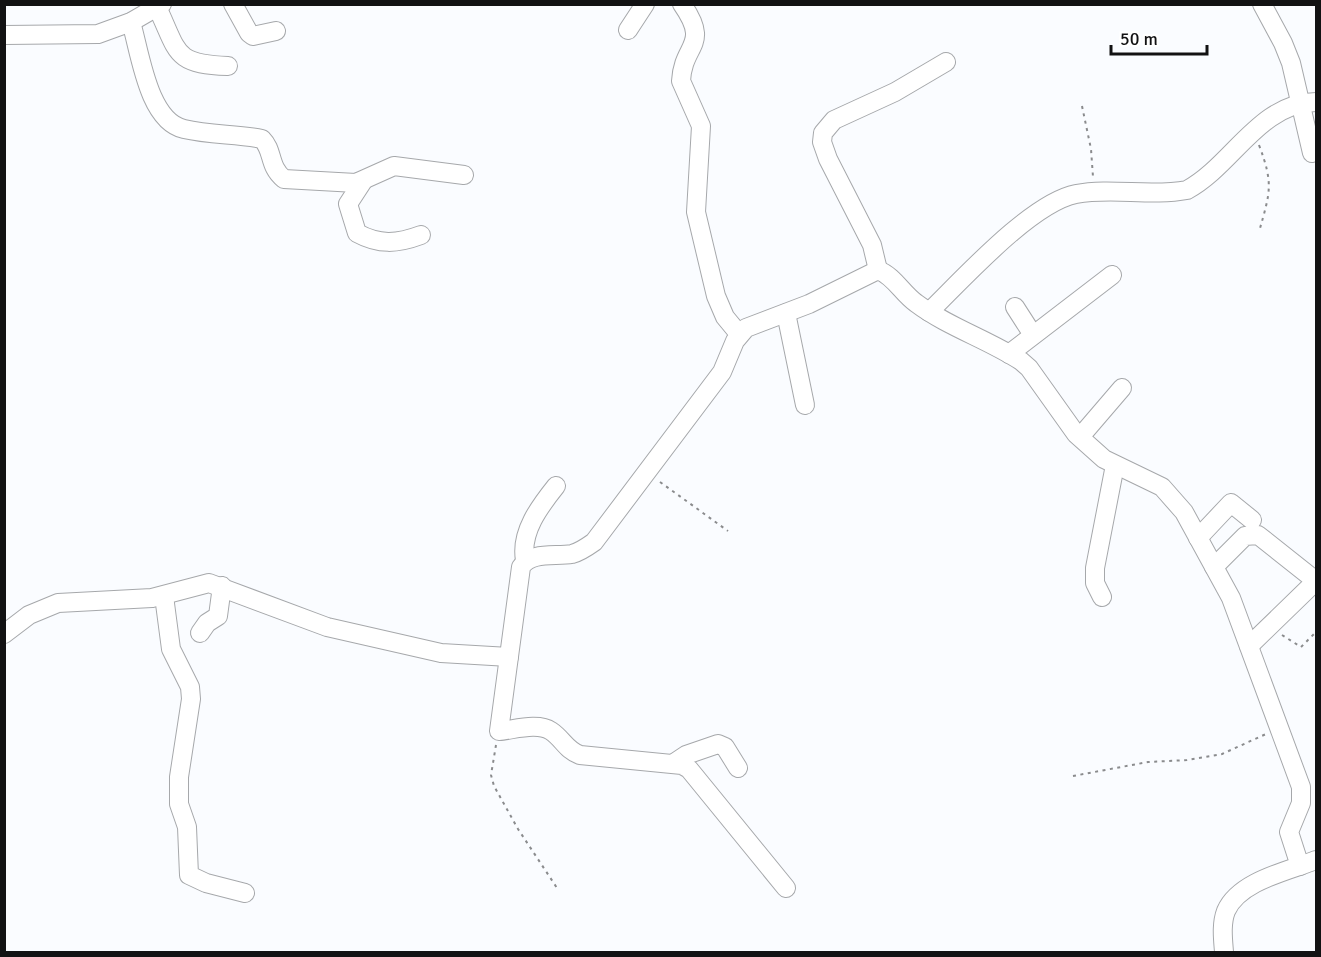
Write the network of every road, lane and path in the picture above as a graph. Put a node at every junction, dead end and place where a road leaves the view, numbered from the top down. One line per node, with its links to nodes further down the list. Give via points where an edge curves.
1 (233, 4): 8 (street, via 253,36)
2 (645, 4): 7 (street)
3 (682, 4): 26 (street, via 697,35 681,81 701,126 696,212 716,296)
4 (1262, 4): 12 (street)
5 (160, 6): 6 (street); 11 (street, via 179,53 187,61)
6 (131, 22): 9 (street, via 82,36); 17 (street, via 148,89 160,111 181,128 262,140 272,165 284,179 346,184)
7 (628, 30)
8 (276, 31)
9 (4, 35)
10 (946, 62): 21 (street, via 895,92 834,120 823,133 828,159 872,245)
11 (228, 66)
12 (1309, 102): 14 (street, via 1277,112); 15 (street)
13 (1082, 106): 18 (path, via 1091,149)
14 (1253, 132): 18 (street, via 1187,190); 19 (path, via 1271,188)
15 (1312, 153)
16 (464, 176): 17 (street, via 394,166)
17 (363, 181): 20 (street, via 348,204 357,233 386,243)
18 (1091, 192): 24 (street, via 1058,199 1044,207)
19 (1259, 232)
20 (420, 235)
21 (878, 270): 24 (street); 25 (street)
22 (1112, 275): 27 (street)
23 (1015, 307): 27 (street)
24 (929, 312): 28 (street)
25 (786, 313): 26 (street, via 753,324); 30 (street)
26 (739, 334): 33 (street, via 722,372)
27 (1033, 335): 28 (street)
28 (1009, 354): 31 (street, via 1029,368)
29 (1122, 388): 31 (street)
30 (805, 405)
31 (1080, 437): 32 (street)
32 (1115, 465): 37 (street, via 1162,487 1184,512); 43 (street, via 1095,568 1095,583)
33 (646, 472): 36 (path); 38 (street, via 594,542 573,554)
34 (556, 486): 38 (street, via 533,519 524,548)
35 (1252, 520): 37 (street, via 1231,502)
36 (728, 531)
37 (1198, 538): 39 (street)
38 (525, 560): 49 (street)
39 (1214, 567): 40 (street, via 1245,536 1258,535); 48 (street)
40 (1317, 581): 44 (street)
41 (222, 586): 42 (street, via 202,584); 46 (street, via 218,616); 49 (street, via 327,627 449,654)
42 (164, 596): 47 (street, via 58,603 29,615); 59 (street, via 171,649 190,687 179,777 179,804 189,846 187,869 192,878)
43 (1102, 597)
44 (1270, 627): 45 (path, via 1301,647); 48 (street)
45 (1317, 632)
46 (200, 633)
47 (4, 634)
48 (1249, 646): 50 (street)
49 (509, 657): 51 (street)
50 (1279, 728): 54 (path, via 1222,754); 55 (street)
51 (499, 731): 52 (street, via 544,728 580,755); 57 (path, via 491,776 494,786)
52 (674, 763): 53 (street, via 718,744 725,747); 58 (street, via 689,769)
53 (738, 768)
54 (1073, 776)
55 (1309, 804): 56 (street, via 1289,832)
56 (1308, 863): 60 (street, via 1246,888 1233,899 1225,913)
57 (557, 888)
58 (786, 888)
59 (245, 893)
60 (1224, 952)

